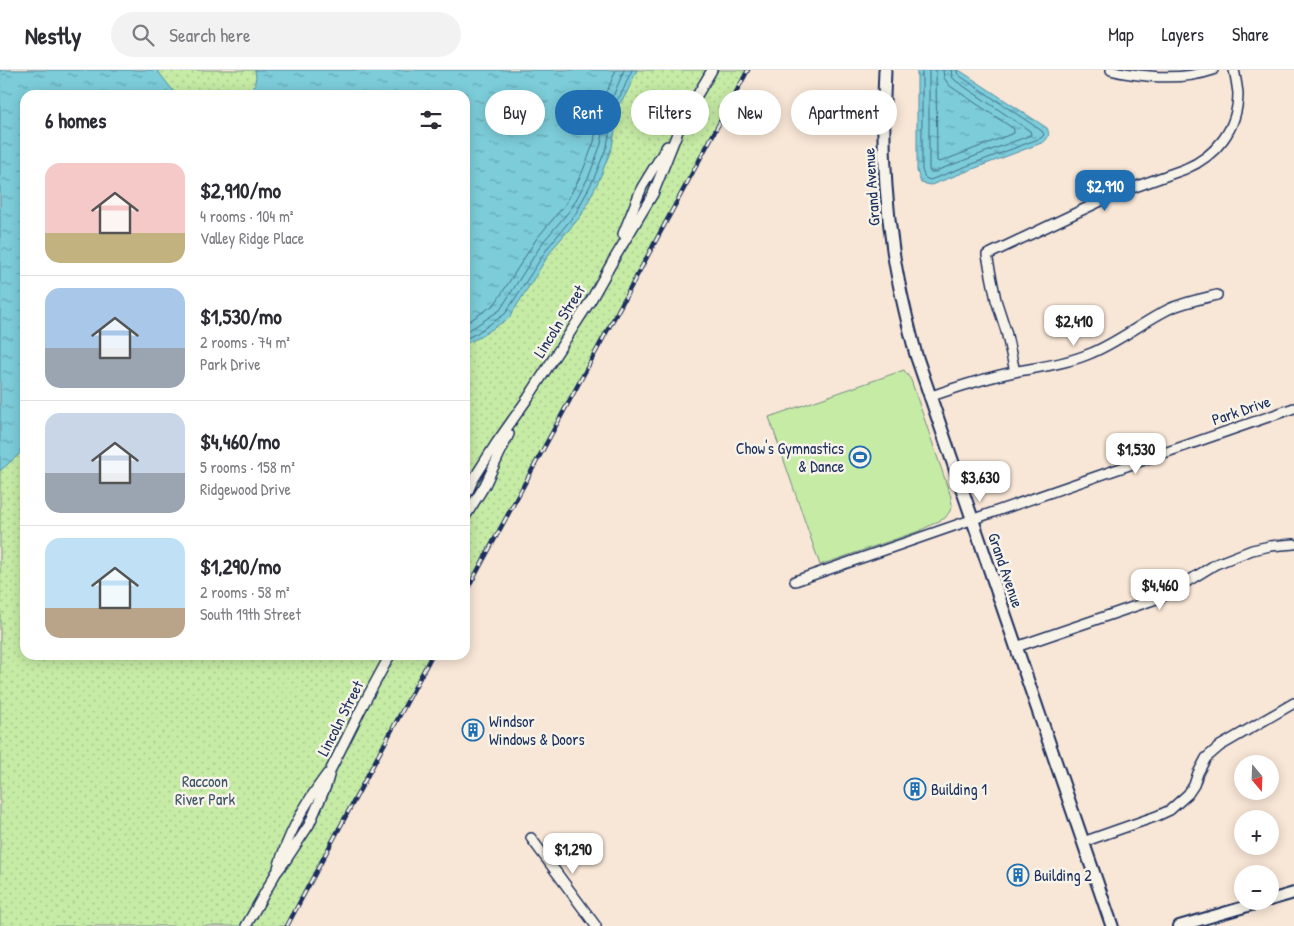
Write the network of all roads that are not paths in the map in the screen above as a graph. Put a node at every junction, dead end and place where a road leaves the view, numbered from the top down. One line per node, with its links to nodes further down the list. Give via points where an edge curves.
1 (712, 70): 9 (street, Lincoln Street, via 682,121 653,194 591,300)
2 (885, 70): 8 (main road, Grand Avenue, via 885,181 892,242 906,318)
3 (1111, 70): 4 (street, via 1167,76)
4 (1213, 70)
5 (1234, 70): 7 (street, via 1238,93 1234,119 1223,140 1207,157 1185,169 1118,193 986,255)
6 (1217, 295): 7 (street, via 1170,308 1089,354 1068,362)
7 (1015, 372): 8 (street)
8 (929, 397): 13 (main road, Grand Avenue)
9 (528, 398): 11 (street, Lincoln Street); 12 (street, Lincoln Street)
10 (1294, 408): 13 (street, Park Drive)
11 (470, 487)
12 (470, 509)
13 (972, 519): 15 (street, Park Drive); 16 (main road, Grand Avenue)
14 (1294, 544): 16 (street, via 1252,550 1216,564 1162,597)
15 (795, 581)
16 (1016, 647): 20 (main road, Grand Avenue)
17 (387, 660): 24 (street, Lincoln Street, via 331,769 309,825 276,873)
18 (1294, 703): 20 (street, via 1220,746 1206,758 1188,794 1170,810)
19 (531, 838): 25 (street)
20 (1083, 842): 26 (main road, Grand Avenue)
21 (1293, 896): 22 (street)
22 (1279, 898)
23 (1234, 910): 27 (street)
24 (246, 926)
25 (596, 926)
26 (1112, 926)
27 (1179, 926)

